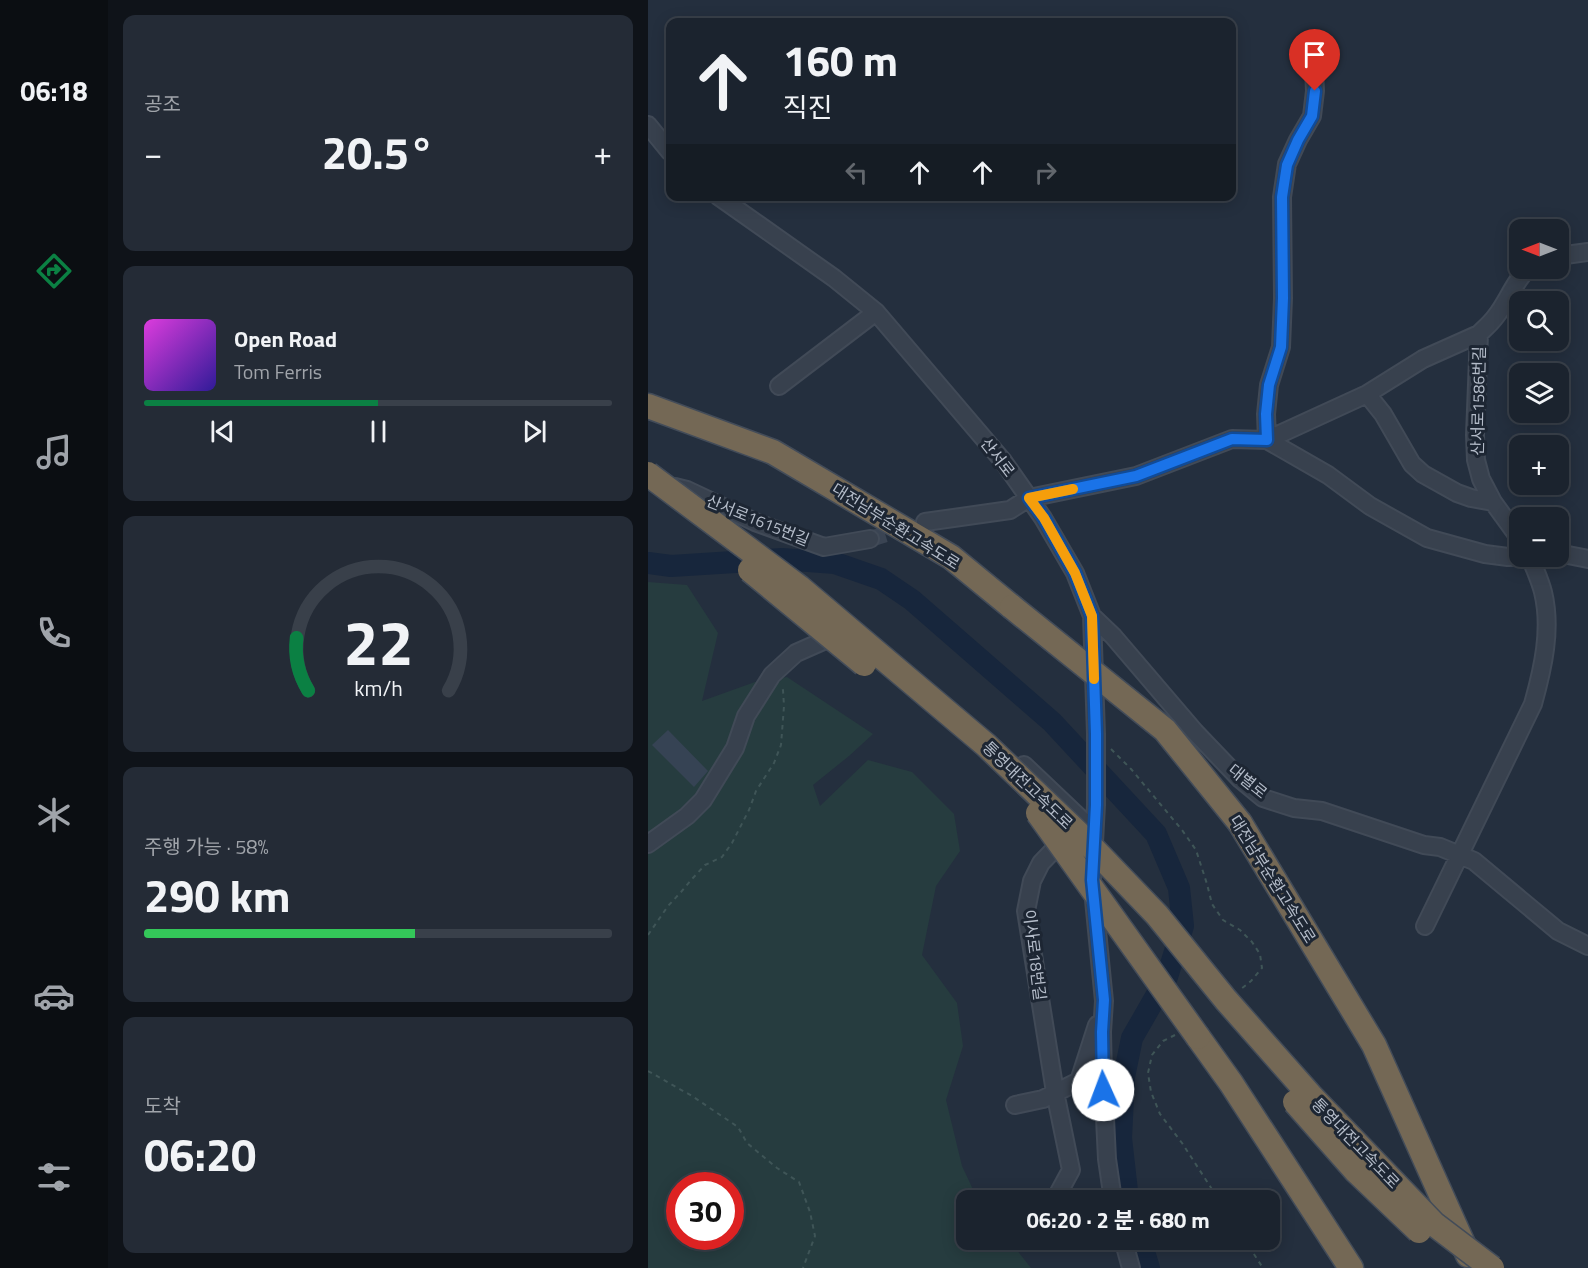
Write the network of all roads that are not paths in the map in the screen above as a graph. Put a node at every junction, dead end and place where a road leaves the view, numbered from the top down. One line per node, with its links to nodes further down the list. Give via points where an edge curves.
1 (1314, 70): 13 (street, via 1312,116 1287,165 1282,197 1281,347 1269,385)
2 (648, 125): 3 (street)
3 (666, 147)
4 (725, 201): 8 (street, 산서로)
5 (1588, 252): 6 (street)
6 (1569, 255)
7 (1520, 279): 9 (street, 산서로1586번길, via 1496,317)
8 (876, 312): 10 (street); 16 (street, 산서로, via 1003,461)
9 (1479, 334): 11 (street, via 1423,359); 17 (street, 산서로1586번길, via 1476,460)
10 (778, 386)
11 (1367, 394): 13 (street); 17 (street, via 1412,464 1423,474 1443,487)
12 (648, 406): 44 (highway, 대전남부순환고속도로, bridge, via 773,452 951,557 1165,730 1240,822 1374,1045)
13 (1267, 440): 16 (street, via 1232,439 1136,476); 22 (street, via 1427,538)
14 (648, 474): 45 (highway, 통영대전고속도로, bridge, via 799,587 987,745 1157,915 1310,1095 1434,1224)
15 (648, 490): 20 (street, 산서로1615번길, via 666,484 687,490 755,522 824,547); 27 (highway, 통영대전고속도로, bridge, via 976,756)
16 (1029, 498): 18 (street, via 1010,510); 25 (street, 산서로, via 1075,573)
17 (1493, 502): 19 (street, 산서로1586번길)
18 (926, 522)
19 (1509, 524)
20 (870, 539)
21 (1569, 556): 23 (street)
22 (1509, 557)
23 (1588, 559)
24 (1534, 567): 30 (street, via 1547,614 1533,704)
25 (1092, 616): 26 (street); 30 (street, 대별로, via 1195,732 1263,798 1294,808 1322,811)
26 (1096, 802): 28 (street, 이사로18번길); 33 (street, via 1092,880)
27 (1038, 813): 42 (highway, bridge, via 1230,1083); 43 (highway, 통영대전고속도로, bridge, via 1147,925 1213,1009 1356,1171)
28 (1082, 820): 29 (street, via 983,729 855,627 796,653 772,675 703,800); 36 (street, 이사로18번길, via 1041,862 1032,881 1026,911)
29 (648, 844)
30 (1461, 855): 31 (street); 32 (street, 대별로, via 1558,931)
31 (1425, 926)
32 (1588, 946)
33 (1104, 1000): 34 (street); 35 (street)
34 (1102, 1077): 35 (street); 39 (street)
35 (1079, 1082): 36 (street)
36 (1055, 1092): 37 (street); 38 (street, 이사로18번길, via 1071,1170)
37 (1015, 1105)
38 (1060, 1190)
39 (1112, 1190)
40 (1126, 1250): 41 (street)
41 (1131, 1268)
42 (1352, 1268)
43 (1465, 1268)
44 (1474, 1268)
45 (1492, 1268)

